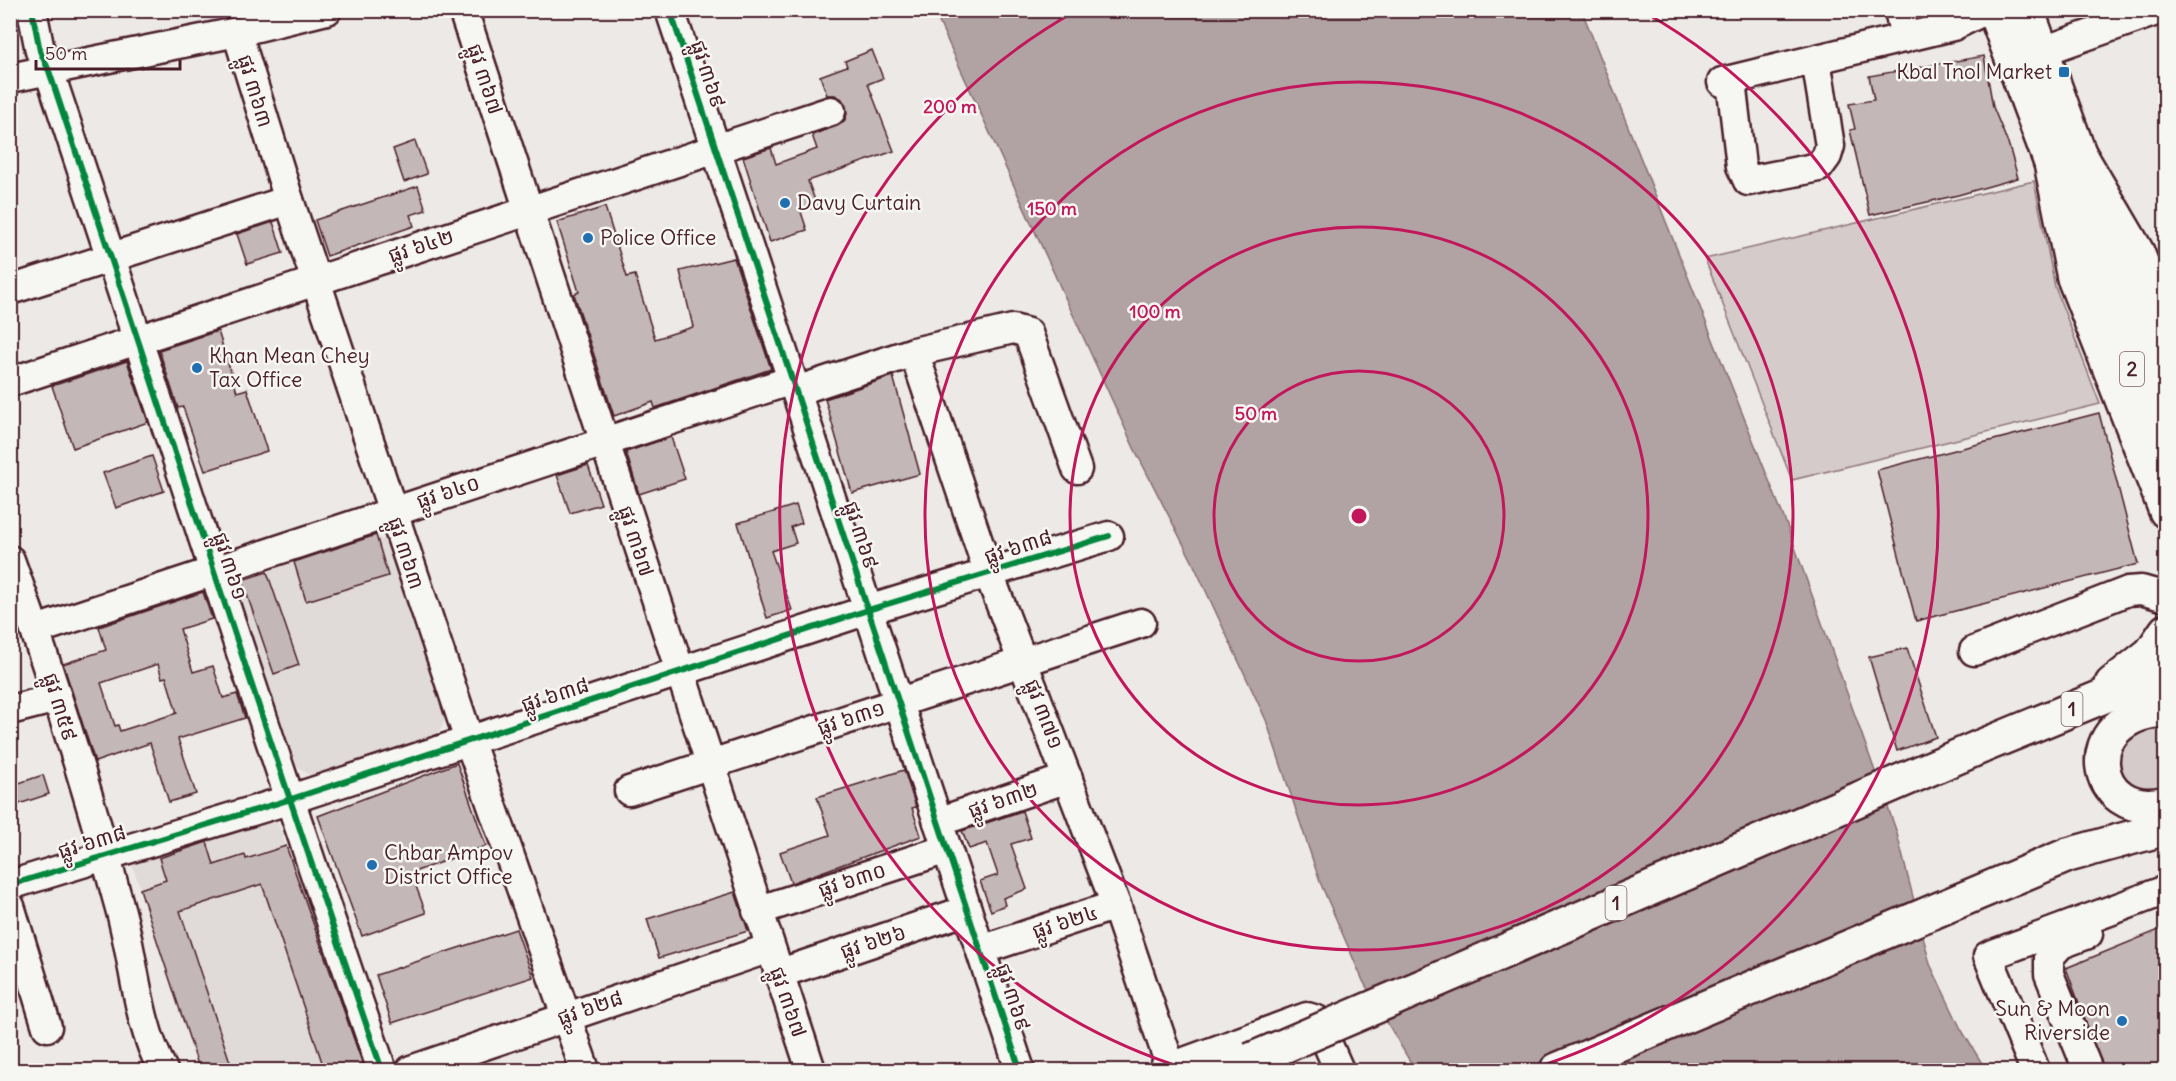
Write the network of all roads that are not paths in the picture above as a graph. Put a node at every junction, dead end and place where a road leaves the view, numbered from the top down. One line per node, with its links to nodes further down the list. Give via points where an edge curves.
1 (32, 10): 14 (street, ផ្លូវ ៣៦១, via 40,51)
2 (327, 10): 10 (street)
3 (463, 10): 20 (street, ផ្លូវ ៣៦៧)
4 (670, 10): 17 (street, ផ្លូវ ៣៦៩)
5 (1899, 10): 11 (street)
6 (1985, 10): 11 (street, via 1953,26)
7 (1994, 10): 18 (main road, 2)
8 (2028, 10): 12 (main road, 2)
9 (2159, 10): 12 (street)
10 (237, 32): 14 (street); 19 (street, ផ្លូវ ៣៦៣)
11 (1905, 38): 13 (street)
12 (2043, 51): 18 (main road, 2)
13 (1816, 60): 13 (street, via 1727,81 1741,166 1748,181 1819,166 1827,156 1830,146)
14 (50, 70): 15 (street); 21 (street, ផ្លូវ ៣៦១)
15 (10, 78)
16 (831, 111): 17 (street, ផ្លូវ ៦៤២)
17 (716, 149): 20 (street, ផ្លូវ ៦៤២); 30 (street, ផ្លូវ ៣៦៩)
18 (2065, 158): 22 (main road, 2); 22 (main road, via 2137,252); 35 (main road, via 2074,278)
19 (289, 200): 21 (street); 23 (street, ផ្លូវ ៣៦៣)
20 (528, 211): 23 (street, ផ្លូវ ៦៤២); 31 (street, ផ្លូវ ៣៦៧)
21 (111, 256): 24 (street); 26 (street, ផ្លូវ ៣៦១)
22 (2133, 276): 25 (main road); 28 (main road, 2); 32 (main road, 2)
23 (318, 280): 26 (street, ផ្លូវ ៦៤២); 34 (street, ផ្លូវ ៣៦៣)
24 (10, 290)
25 (2166, 326)
26 (138, 340): 29 (street, ផ្លូវ ៦៤២); 38 (street, ផ្លូវ ៣៦១)
27 (914, 352): 30 (street, ផ្លូវ ៦៤០); 33 (street, ផ្លូវ ៦៤០, via 1013,328 1028,333); 39 (street, ផ្លូវ ៣៧១)
28 (2166, 379)
29 (10, 382)
30 (794, 386): 31 (street, ផ្លូវ ៦៤០); 41 (street, ផ្លូវ ៣៦៩)
31 (603, 440): 34 (street, ផ្លូវ ៦៤០); 47 (street, ផ្លូវ ៣៦៧)
32 (2166, 455)
33 (1077, 469)
34 (392, 511): 38 (street, ផ្លូវ ៦៤០); 54 (street, ផ្លូវ ៣៦៣)
35 (2166, 512)
36 (1109, 536): 39 (street, ផ្លូវ ៦៣៨)
37 (10, 560): 43 (street, ផ្លូវ ៣៥៩)
38 (214, 570): 43 (street, ផ្លូវ ៦៤០); 58 (street, ផ្លូវ ៣៦១)
39 (989, 574): 41 (street, ផ្លូវ ៦៣៨); 46 (street, ផ្លូវ ៣៧១)
40 (2166, 597): 45 (street, via 2128,591)
41 (868, 610): 47 (street, ផ្លូវ ៦៣៨); 50 (street, ផ្លូវ ៣៦៩)
42 (1141, 623): 46 (street, ផ្លូវ ៦៣១)
43 (36, 630): 49 (street, ផ្លូវ ៣៥៩)
44 (2166, 631): 51 (main road, via 2151,653)
45 (1974, 651)
46 (1023, 662): 50 (street, ផ្លូវ ៦៣១); 56 (street, ផ្លូវ ៣៧១)
47 (679, 672): 54 (street, ផ្លូវ ៦៣៨); 55 (street, ផ្លូវ ៣៦៧)
48 (2166, 676): 51 (main road, 1)
49 (57, 698): 52 (street); 64 (street, ផ្លូវ ៣៥៩)
50 (899, 703): 55 (street, ផ្លូវ ៦៣១); 62 (street, ផ្លូវ ៣៦៩)
51 (2085, 704): 76 (main road, 1, bridge)
52 (10, 710)
53 (2166, 710): 59 (main road, via 2127,718 2117,726 2106,744 2103,766 2118,795 2140,805)
54 (469, 740): 58 (street, ផ្លូវ ៦៣៨); 74 (street, ផ្លូវ ៣៦៣)
55 (709, 764): 57 (street, ផ្លូវ ៦៣១); 71 (street, ផ្លូវ ៣៦៧)
56 (1068, 778): 62 (street, ផ្លូវ ៦៣២); 69 (street, ផ្លូវ ៣៧១)
57 (629, 791)
58 (288, 800): 64 (street, ផ្លូវ ៦៣៨); 79 (street, ផ្លូវ ៣៦១)
59 (2166, 803)
60 (2166, 828): 63 (main road)
61 (2166, 834): 63 (main road)
62 (943, 835): 70 (street, ផ្លូវ ៣៦៩); 71 (street, ផ្លូវ ៦៣០)
63 (2133, 837): 85 (main road, via 2035,868)
64 (105, 855): 65 (street, ផ្លូវ ៦៣៨); 78 (street, ផ្លូវ ៣៥៩, via 132,956 148,1037)
65 (10, 885)
66 (2166, 890): 86 (street, via 1988,956)
67 (2166, 905): 87 (street, via 2061,944 2049,957 2049,974)
68 (10, 906): 75 (street)
69 (1116, 906): 72 (street, ផ្លូវ ៦២៤); 77 (street, ផ្លូវ ៣៧១)
70 (968, 910): 72 (street, ផ្លូវ ៣៦៩); 73 (street, ផ្លូវ ៦២៦)
71 (758, 911): 73 (street, ផ្លូវ ៣៦៧)
72 (981, 950): 83 (street, ផ្លូវ ៣៦៩)
73 (774, 961): 74 (street, ផ្លូវ ៦២៨); 82 (street, ផ្លូវ ៣៦៧)
74 (566, 1016): 80 (street, ផ្លូវ ៦២៨); 81 (street, ផ្លូវ ៣៦៣)
75 (47, 1027)
76 (1238, 1065)
77 (1167, 1070): 84 (street, via 1307,1017 1317,1020)
78 (163, 1071)
79 (382, 1071)
80 (411, 1071)
81 (585, 1071)
82 (811, 1071)
83 (1020, 1071)
84 (1339, 1071)
85 (1557, 1071)
86 (2035, 1071)
87 (2088, 1071)

